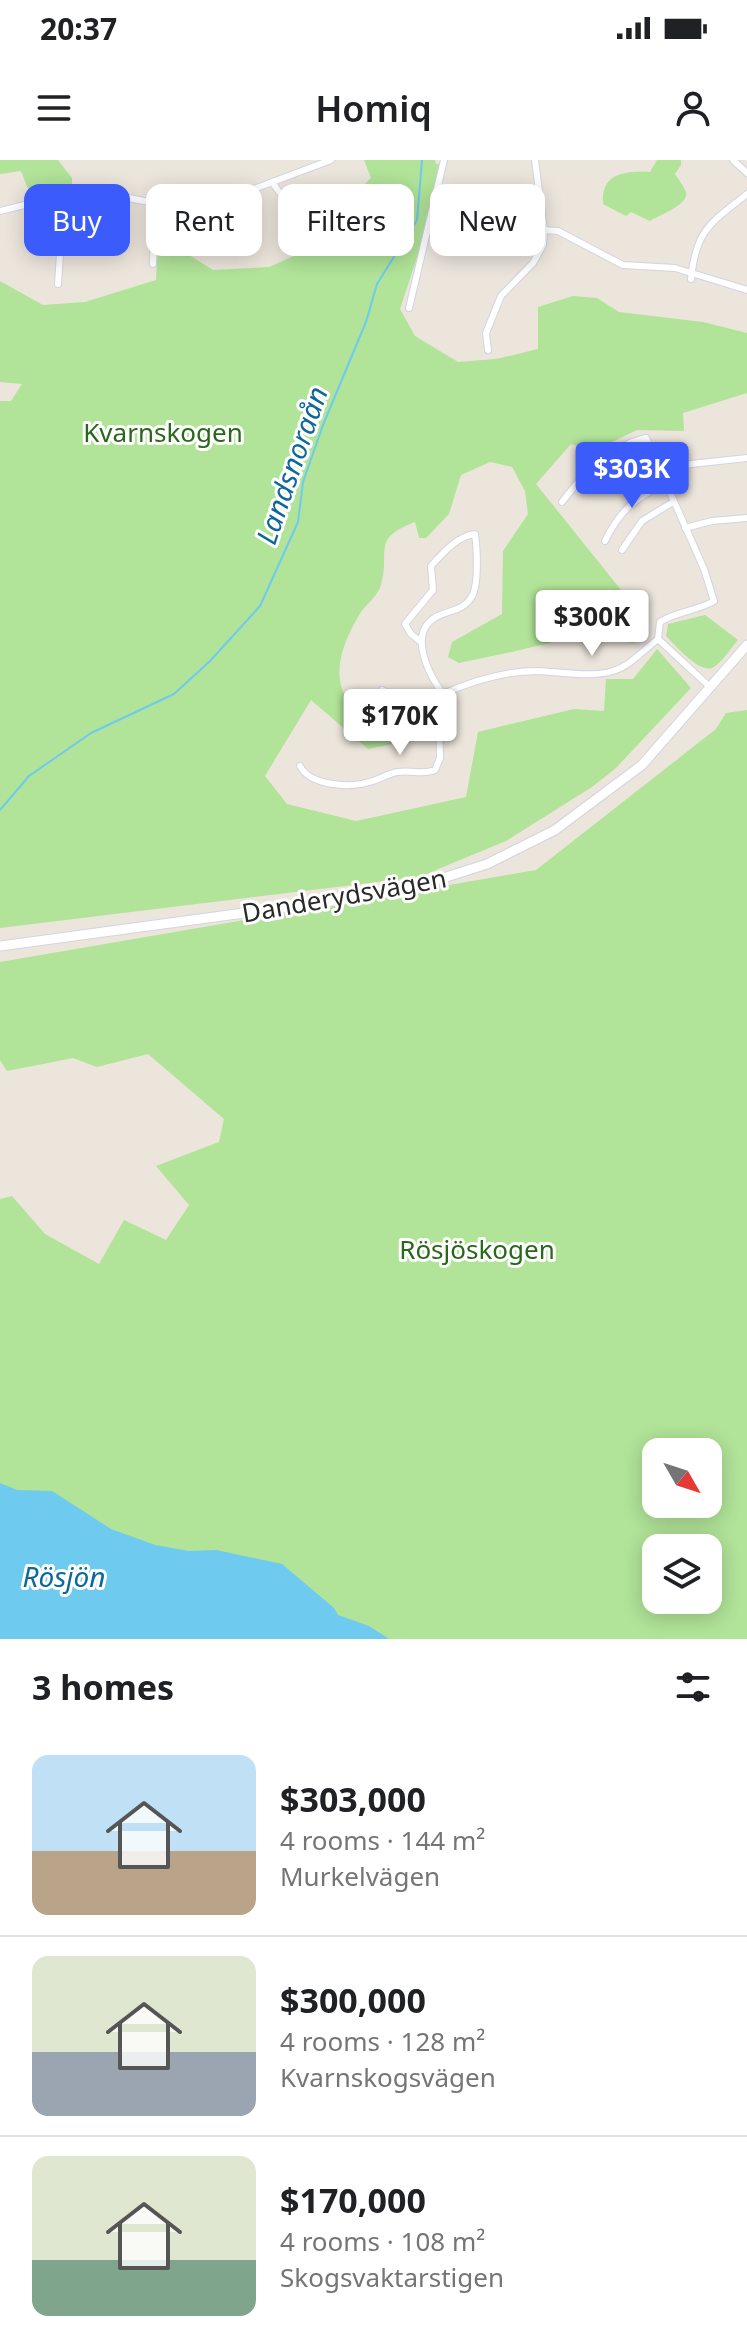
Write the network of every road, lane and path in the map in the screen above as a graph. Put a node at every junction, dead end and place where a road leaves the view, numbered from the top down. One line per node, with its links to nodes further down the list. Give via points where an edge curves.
1 (331, 160): 6 (street)
2 (444, 160): 21 (street)
3 (535, 160): 7 (street)
4 (733, 160): 5 (street)
5 (747, 173)
6 (272, 182): 8 (street); 9 (street)
7 (538, 184)
8 (262, 185)
9 (278, 190)
10 (747, 194): 18 (street, via 706,227)
11 (24, 205): 12 (street)
12 (0, 211)
13 (545, 230): 18 (street, via 558,231 623,265 675,268)
14 (60, 256): 19 (street)
15 (153, 256): 17 (street)
16 (538, 256): 22 (street, via 501,296 486,333)
17 (153, 264)
18 (692, 276): 20 (street)
19 (58, 284)
20 (747, 290)
21 (409, 308)
22 (488, 350)
23 (747, 458): 24 (street, via 682,465)
24 (662, 475): 25 (street); 26 (street, via 646,438 628,442 597,462)
25 (664, 483): 27 (street); 30 (street, via 635,499)
26 (562, 502)
27 (673, 502): 29 (street); 31 (street, via 642,521)
28 (747, 518): 29 (street)
29 (685, 528): 32 (street, via 714,601 660,622)
30 (605, 541)
31 (622, 550)
32 (658, 639): 35 (street); 37 (street, via 614,671 501,673)
33 (421, 642): 33 (street, via 428,622 461,609 473,596 475,534 456,541 431,566 433,590 405,624); 37 (street, via 432,680)
34 (747, 645): 35 (main road, Danderydsvägen)
35 (710, 687): 39 (main road, Danderydsvägen, via 642,765 602,797 530,843 458,875 340,900)
36 (382, 690): 37 (street, via 430,710)
37 (443, 694): 38 (street, via 435,770 396,772 351,784 314,779)
38 (300, 766)
39 (0, 946)

